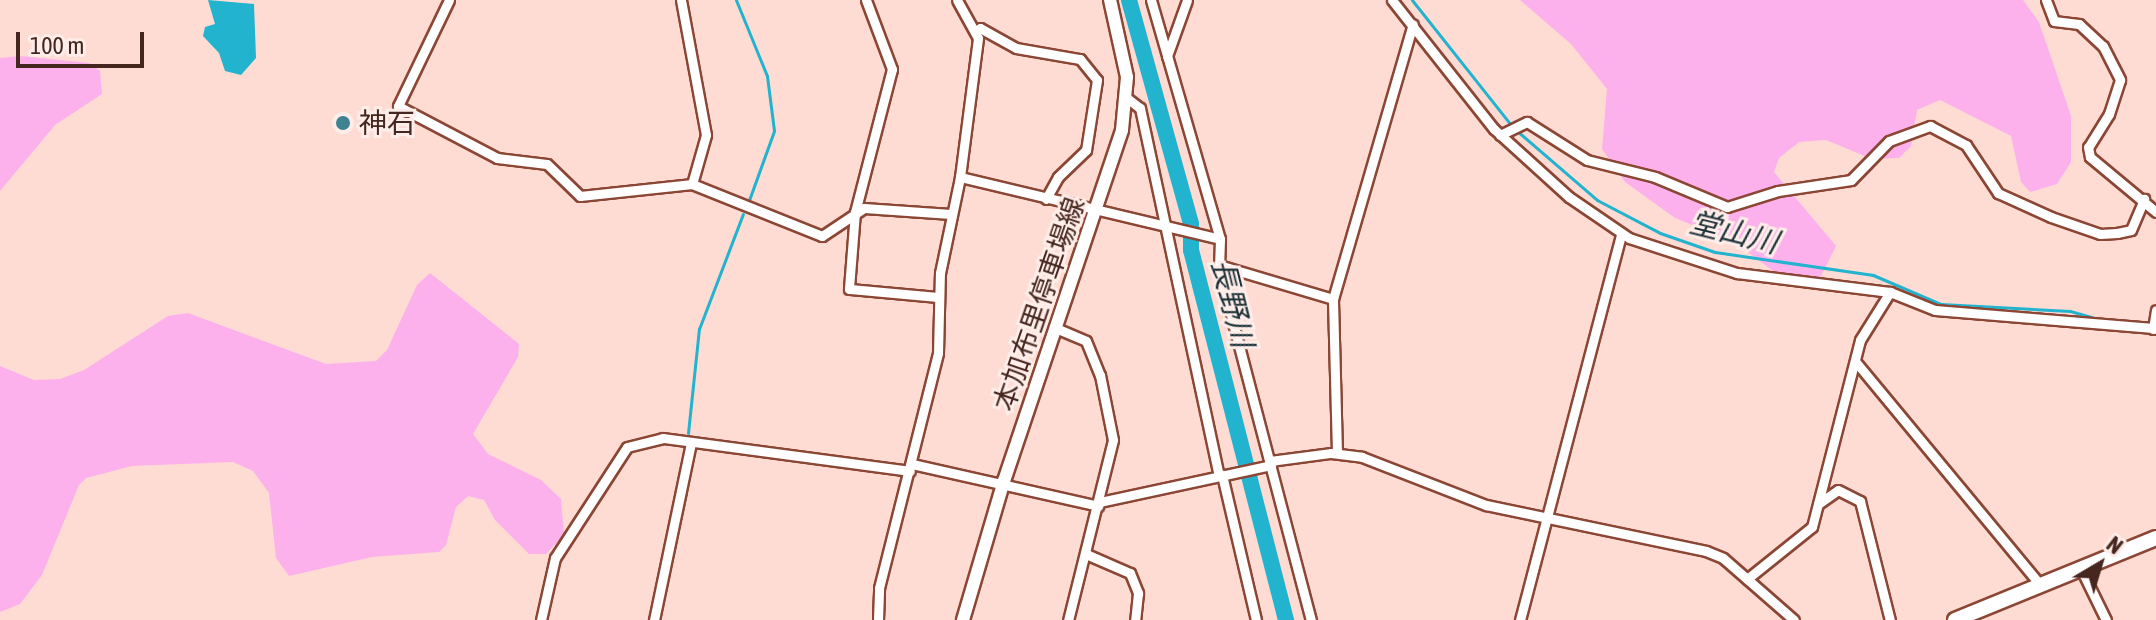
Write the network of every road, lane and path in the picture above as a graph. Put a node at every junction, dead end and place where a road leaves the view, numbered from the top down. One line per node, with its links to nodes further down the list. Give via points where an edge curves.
1 (449, 0): 16 (street, via 398,106 497,158 547,164 585,197)
2 (681, 0): 16 (street, via 706,135)
3 (866, 0): 20 (street, via 892,69)
4 (957, 0): 11 (street)
5 (1110, 0): 13 (main road, 本加布里停車場線)
6 (1151, 0): 12 (street)
7 (1187, 0): 12 (street)
8 (1392, 0): 10 (street)
9 (2046, 0): 18 (street, via 2048,16 2087,29 2115,70 2118,93 2088,147 2100,169)
10 (1413, 24): 14 (street); 29 (street)
11 (976, 31): 15 (street); 17 (street, via 980,28 1016,48 1080,59 1097,80 1086,150 1058,177)
12 (1167, 56): 25 (street)
13 (1127, 98): 19 (main road, 本加布里停車場線); 23 (street, via 1140,108)
14 (1500, 135): 18 (street, via 1527,122 1587,160 1655,177 1727,207 1778,191 1851,180 1889,141 1930,126 1966,145 1998,193 2100,234 2131,230); 24 (street, via 1569,197)
15 (960, 177): 17 (street); 22 (street)
16 (692, 184): 20 (street, via 807,234 834,231)
17 (1046, 199): 19 (street)
18 (2144, 199): 21 (street)
19 (1097, 210): 23 (street); 32 (main road, 本加布里停車場線)
20 (855, 212): 22 (street, via 875,207); 28 (street, via 849,289)
21 (2156, 212)
22 (951, 214): 28 (street)
23 (1171, 228): 25 (street); 38 (street)
24 (1621, 234): 27 (street, via 1737,273); 42 (street)
25 (1215, 238): 26 (street)
26 (1219, 265): 29 (street); 36 (street)
27 (1890, 292): 31 (street, via 1947,311); 33 (street, via 1860,340)
28 (939, 297): 37 (street, via 938,353)
29 (1333, 299): 35 (street)
30 (2156, 310): 31 (street)
31 (2154, 328)
32 (1058, 329): 39 (main road, 本加布里停車場線); 40 (street, via 1086,341 1100,375 1113,440)
33 (1855, 361): 41 (street); 47 (street)
34 (691, 443): 37 (street); 48 (street, via 643,441 619,457 555,558); 49 (street)
35 (1337, 453): 36 (street); 42 (street, via 1362,457 1456,496)
36 (1270, 464): 38 (street); 55 (street)
37 (911, 468): 39 (street); 50 (street, via 879,588)
38 (1223, 475): 40 (street); 54 (street)
39 (1004, 481): 40 (street); 51 (main road, 本加布里停車場線)
40 (1099, 504): 44 (street)
41 (1818, 504): 46 (street, via 1812,527); 58 (street, via 1838,490 1860,501)
42 (1545, 520): 46 (street, via 1706,551); 56 (street)
43 (2156, 539): 45 (main road)
44 (1086, 554): 52 (street); 53 (street, via 1130,573 1138,593)
45 (2081, 569): 47 (main road); 60 (street)
46 (1747, 579): 57 (street)
47 (2041, 586): 59 (main road)
48 (541, 620)
49 (654, 620)
50 (878, 620)
51 (963, 620)
52 (1068, 620)
53 (1135, 620)
54 (1256, 620)
55 (1311, 620)
56 (1520, 620)
57 (1794, 620)
58 (1890, 620)
59 (1955, 620)
60 (2106, 620)

